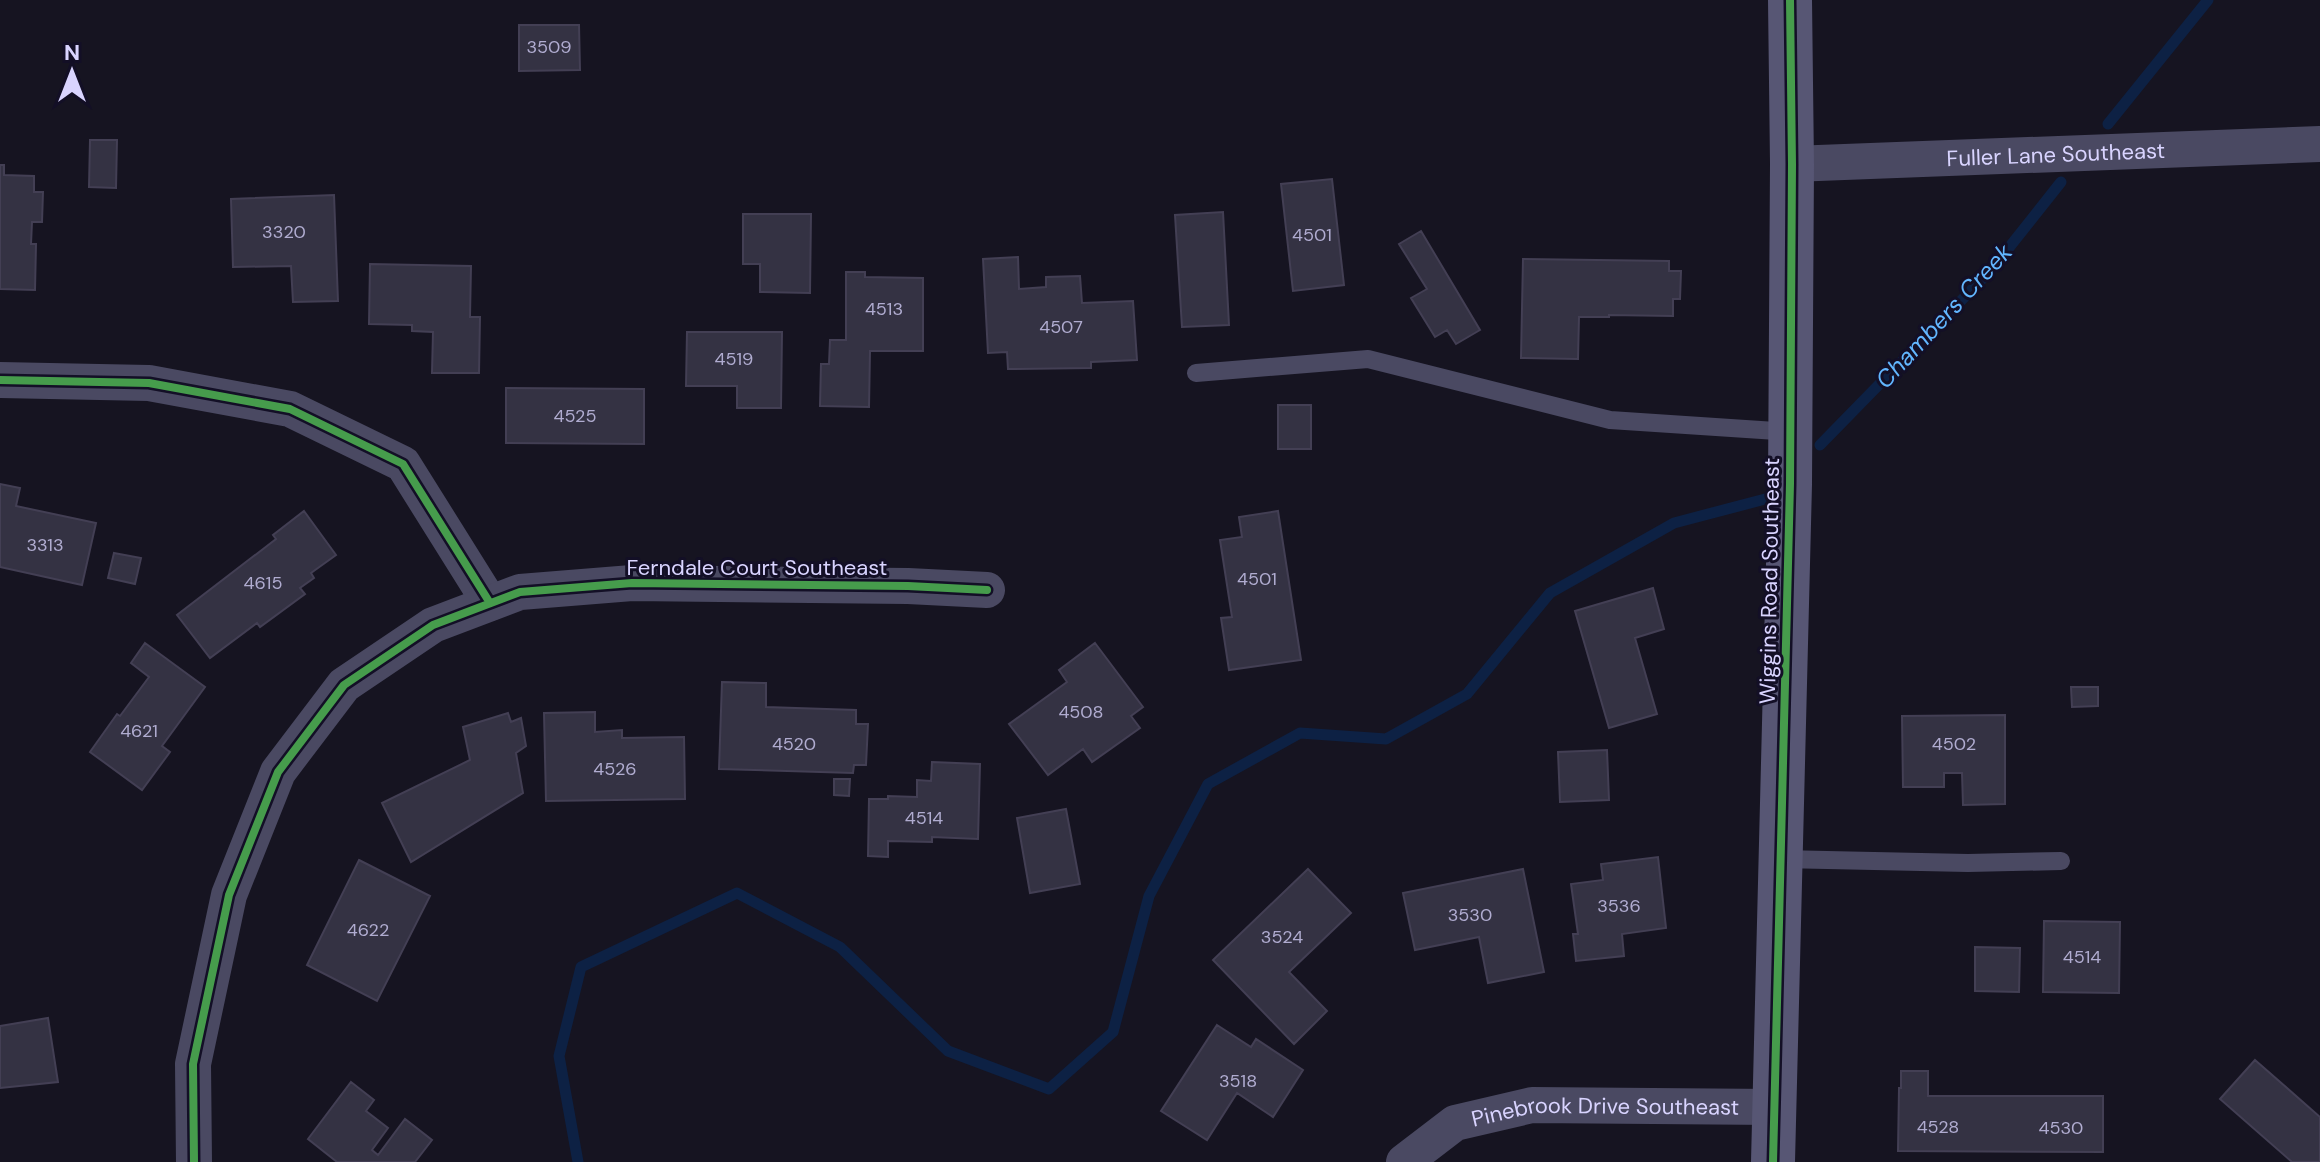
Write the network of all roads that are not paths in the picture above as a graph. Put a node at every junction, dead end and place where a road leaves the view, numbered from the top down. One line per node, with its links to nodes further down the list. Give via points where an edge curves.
1 (1790, 0): 3 (street, Wiggins Road Southeast)
2 (2320, 144): 3 (street, Fuller Lane Southeast)
3 (1792, 164): 6 (street, Wiggins Road Southeast)
4 (1196, 373): 6 (lane, via 1368,359 1610,420)
5 (0, 380): 8 (street, via 149,383 290,409 403,464)
6 (1790, 432): 9 (street, Wiggins Road Southeast)
7 (987, 590): 8 (street, Ferndale Court Southeast, via 632,583 520,592)
8 (490, 603): 12 (street, Ferndale Court Southeast, via 433,625 344,685 278,772 229,895 193,1064)
9 (1780, 859): 10 (lane); 11 (street, Wiggins Road Southeast)
10 (2061, 861)
11 (1774, 1107): 13 (street, Pinebrook Drive Southeast, via 1532,1105 1455,1123); 14 (street, Wiggins Road Southeast)
12 (194, 1162)
13 (1404, 1162)
14 (1773, 1162)

